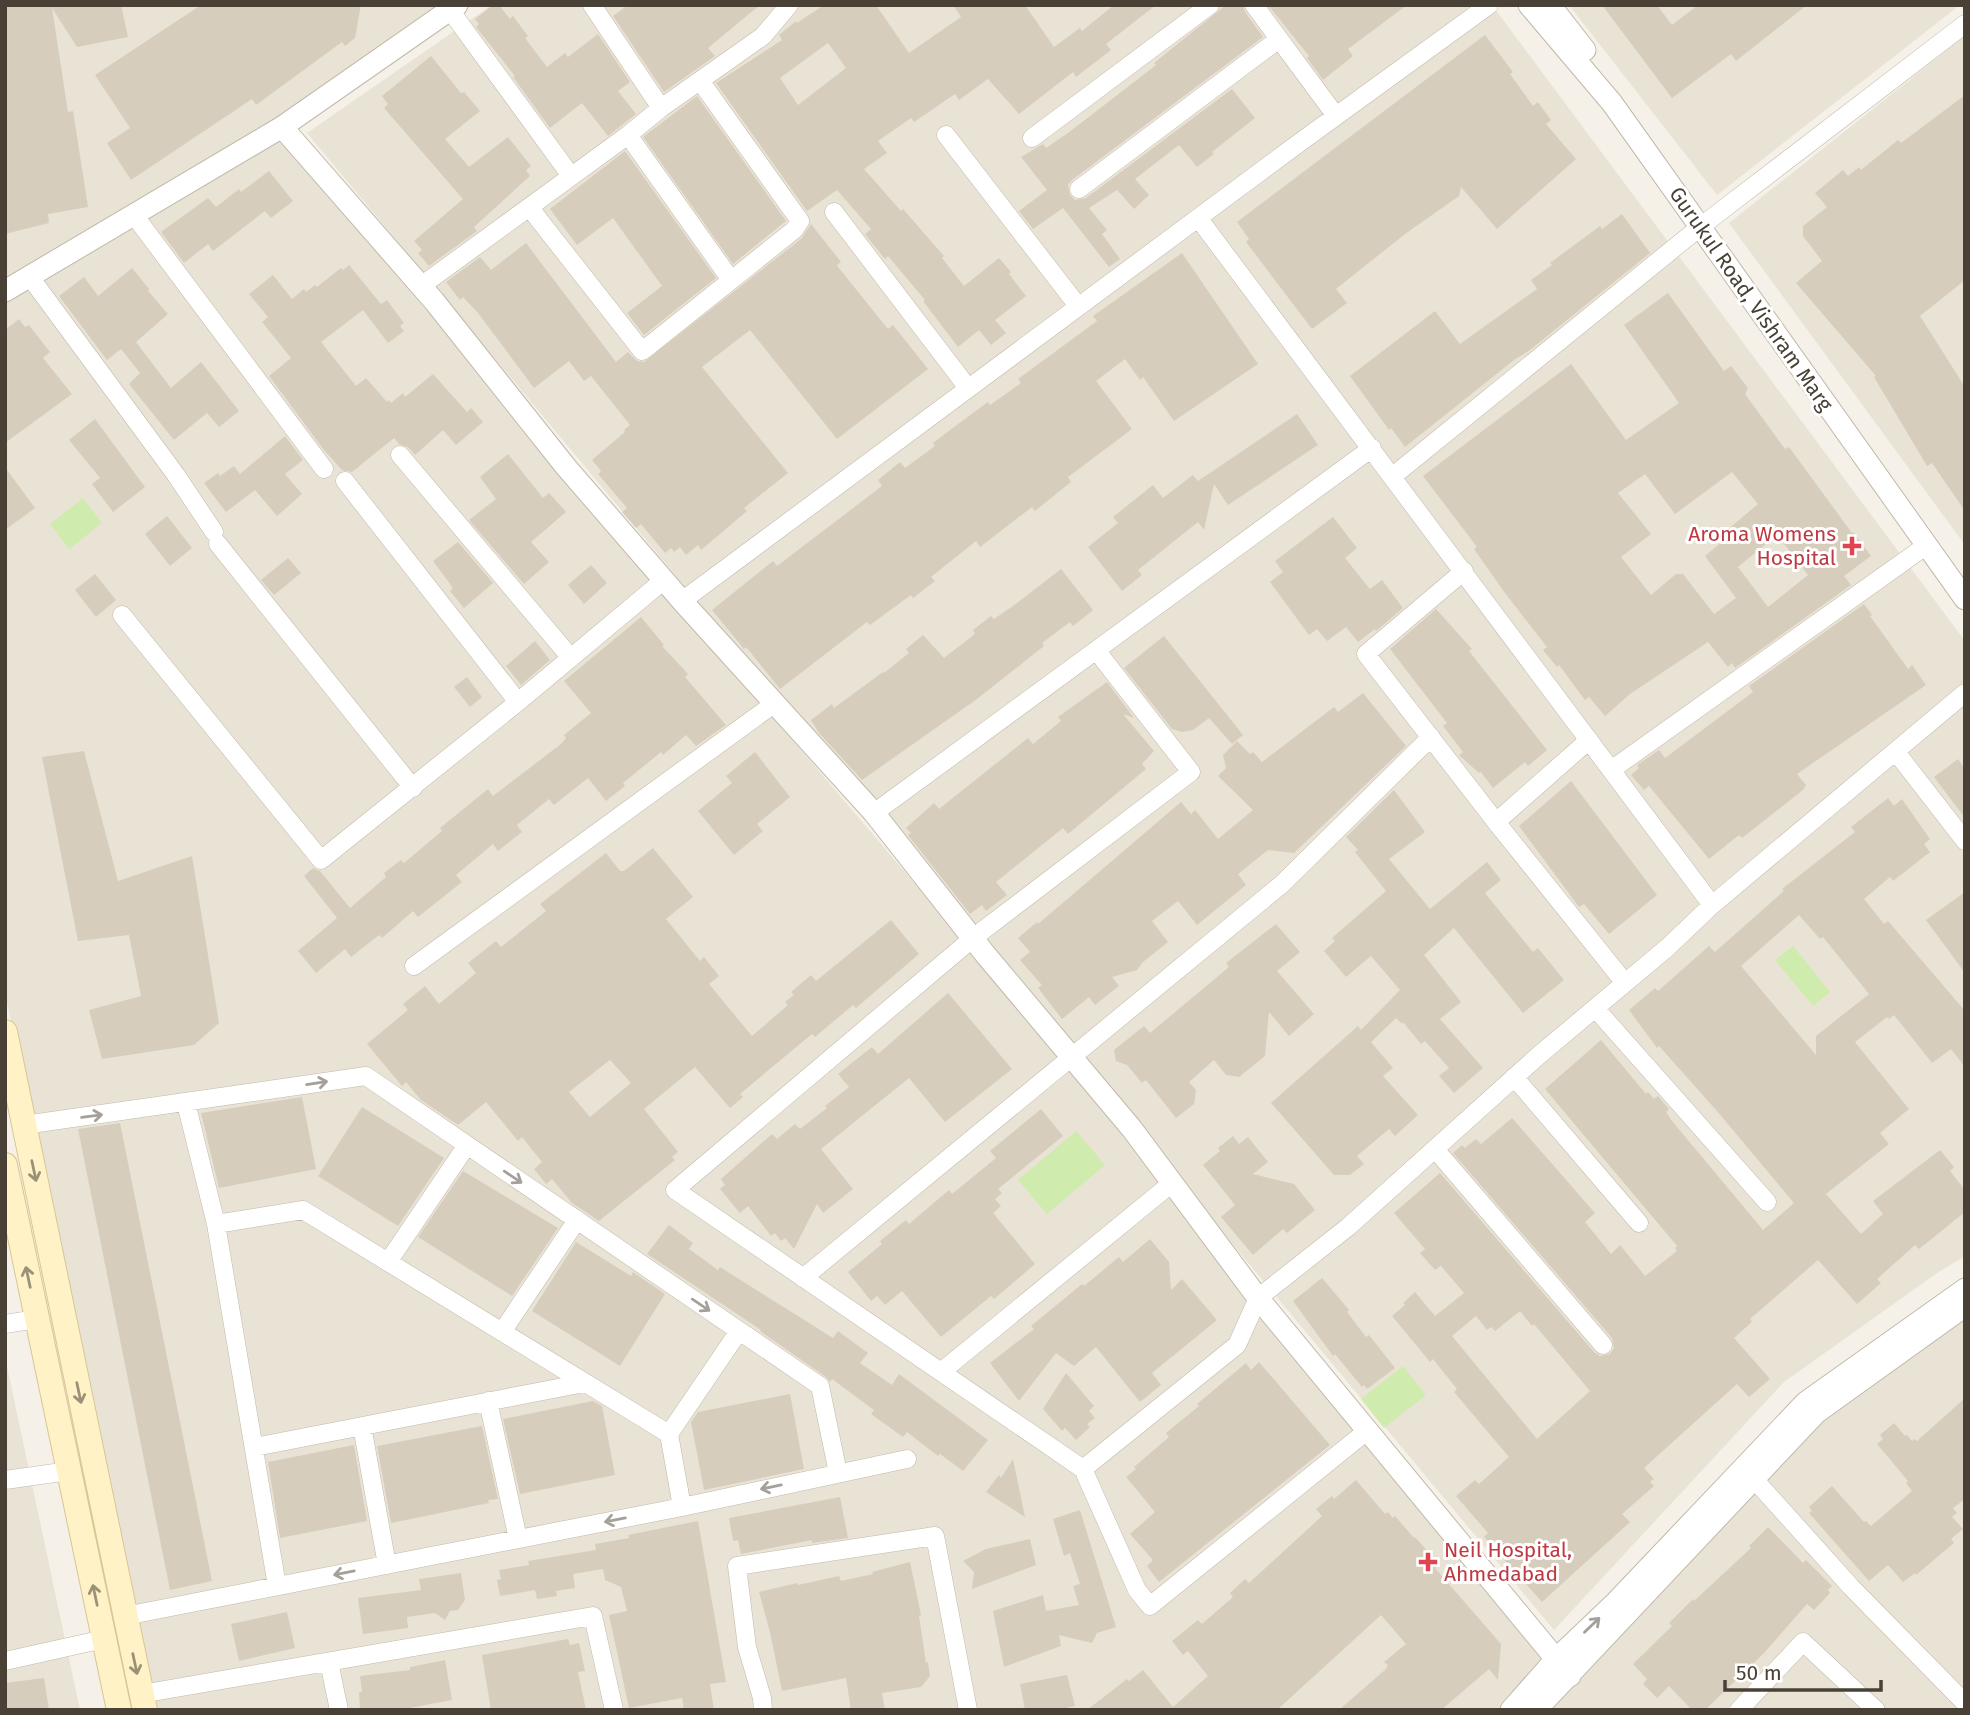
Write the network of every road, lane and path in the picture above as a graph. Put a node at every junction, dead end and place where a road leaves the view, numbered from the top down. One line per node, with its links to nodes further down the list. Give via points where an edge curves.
1 (592, 5): 12 (street)
2 (789, 5): 11 (street, via 763,36)
3 (1210, 5): 17 (street)
4 (1254, 5): 10 (street)
5 (1489, 5): 13 (street)
6 (1529, 5): 24 (street, Gurukul Road, Vishram Marg)
7 (1550, 5): 24 (street, Gurukul Road, Vishram Marg, via 1622,96)
8 (454, 8): 14 (street); 18 (street)
9 (1965, 24): 24 (street)
10 (1279, 39): 13 (street); 19 (street)
11 (701, 82): 12 (street); 26 (street, via 800,221)
12 (661, 108): 15 (street)
13 (1336, 116): 23 (street)
14 (282, 127): 22 (street); 27 (street)
15 (628, 135): 18 (street); 26 (street)
16 (946, 135): 29 (street)
17 (1032, 138)
18 (571, 176): 20 (street)
19 (1079, 189)
20 (529, 206): 26 (street, via 642,351); 27 (street)
21 (834, 212): 30 (street)
22 (134, 215): 25 (street); 33 (street)
23 (1199, 219): 29 (street); 31 (street)
24 (1705, 224): 34 (street); 36 (street, Gurukul Road, Vishram Marg); 38 (street, Gurukul Road, Vishram Marg)
25 (30, 276): 28 (street); 52 (street, via 176,475 216,538)
26 (731, 280)
27 (421, 286): 39 (street, via 566,467)
28 (5, 291)
29 (1078, 306): 30 (street)
30 (968, 388): 41 (street)
31 (1372, 448): 34 (street); 43 (street)
32 (400, 455): 44 (street)
33 (324, 469)
34 (1393, 476): 37 (street)
35 (345, 481): 46 (street)
36 (1927, 545): 40 (street, Gurukul Road, Vishram Marg); 51 (street)
37 (1464, 571): 48 (street, via 1366,654); 49 (street)
38 (1965, 575)
39 (664, 580): 41 (street); 44 (street)
40 (1965, 599)
41 (682, 601): 47 (street)
42 (122, 615): 52 (street, via 321,860)
43 (1096, 650): 53 (street); 57 (street, via 1191,772)
44 (570, 658): 46 (street)
45 (1965, 693): 50 (street)
46 (518, 702): 52 (street)
47 (775, 703): 53 (street); 58 (street)
48 (1431, 737): 54 (street); 62 (street, via 1282,884)
49 (1589, 740): 51 (street); 54 (street)
50 (1896, 752): 55 (street); 56 (street)
51 (1612, 770): 56 (street)
52 (412, 788)
53 (874, 813): 57 (street)
54 (1496, 822): 59 (street)
55 (1965, 841)
56 (1712, 905): 59 (street)
57 (973, 938): 62 (street); 75 (street, via 675,1190)
58 (414, 966)
59 (1625, 983): 60 (street)
60 (1595, 1007): 63 (street); 70 (street)
61 (5, 1032): 65 (main road)
62 (1071, 1056): 69 (street); 75 (street)
63 (1514, 1077): 67 (street); 72 (street)
64 (186, 1102): 65 (street, one-way to 64); 66 (street, one-way to 66, via 366,1076); 73 (street)
65 (24, 1125): 101 (main road, one-way to 101)
66 (467, 1146): 71 (street, one-way to 71); 74 (street)
67 (1435, 1149): 77 (street, via 1348,1227); 83 (street)
68 (6, 1177): 79 (main road, one-way to 68)
69 (1172, 1183): 77 (street); 84 (street)
70 (1767, 1202)
71 (577, 1220): 81 (street, one-way to 81); 82 (street)
72 (1639, 1223)
73 (216, 1224): 74 (street, via 303,1210); 90 (street)
74 (388, 1262): 82 (street)
75 (803, 1278): 84 (street)
76 (1965, 1289): 105 (street, one-way to 76, via 1616,1602 1806,1402)
77 (1258, 1298): 88 (street); 92 (street, via 1237,1345)
78 (1965, 1306): 96 (street, via 1816,1413)
79 (37, 1319): 80 (street); 93 (main road)
80 (5, 1324)
81 (738, 1331): 89 (street); 94 (street, via 820,1386)
82 (502, 1332): 85 (street)
83 (1604, 1345)
84 (941, 1372): 92 (street)
85 (584, 1383): 86 (street); 89 (street)
86 (488, 1401): 87 (street); 98 (street)
87 (362, 1426): 90 (street); 99 (street)
88 (1367, 1430): 92 (street, via 1150,1606 1137,1590); 105 (street)
89 (669, 1434): 97 (street)
90 (256, 1447): 100 (street)
91 (907, 1459): 94 (street)
92 (1083, 1469)
93 (69, 1471): 95 (street); 102 (main road, one-way to 93)
94 (838, 1473): 97 (street, one-way to 97)
95 (5, 1479)
96 (1754, 1479): 105 (street, via 1635,1602); 107 (street)
97 (682, 1507): 98 (street, one-way to 98)
98 (518, 1539): 99 (street)
99 (387, 1565): 100 (street, one-way to 100)
100 (278, 1586): 101 (street)
101 (125, 1616): 106 (main road, one-way to 106)
102 (104, 1639): 103 (street); 108 (main road)
103 (5, 1661)
104 (329, 1662): 106 (street); 109 (street); 110 (street, via 593,1616)
105 (1563, 1668): 113 (street); 114 (street)
106 (143, 1702)
107 (1965, 1703)
108 (119, 1710)
109 (340, 1710)
110 (614, 1710)
111 (763, 1710): 112 (street, via 747,1647 737,1566 935,1536)
112 (968, 1710)
113 (1511, 1710)
114 (1536, 1710)
115 (1739, 1710): 116 (street, via 1803,1643)
116 (1876, 1710)

